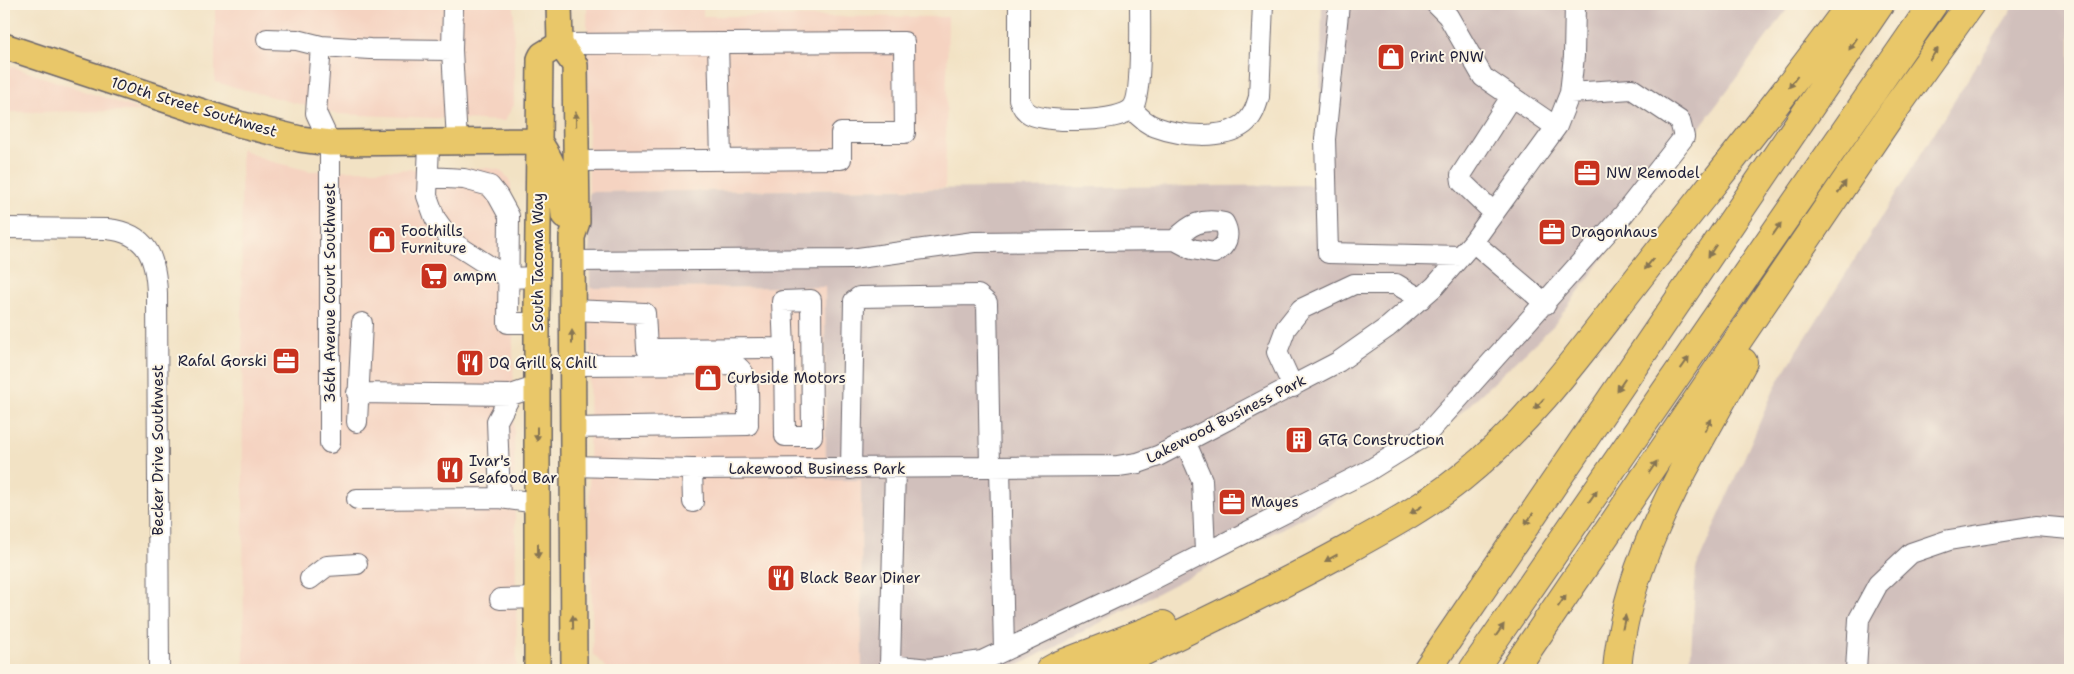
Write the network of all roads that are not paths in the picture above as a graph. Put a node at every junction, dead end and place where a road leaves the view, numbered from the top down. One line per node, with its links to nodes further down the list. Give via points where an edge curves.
1 (559, 4): 15 (main road)
2 (1020, 4): 21 (street, via 1017,88 1023,108 1035,116 1059,120 1114,116)
3 (1140, 4): 21 (street, via 1137,94)
4 (1263, 4): 21 (street, via 1259,97 1250,118 1238,128 1213,134 1156,127 1141,119)
5 (1339, 4): 35 (street, via 1325,139 1328,253)
6 (1436, 4): 20 (street, via 1448,16 1483,77)
7 (1575, 4): 19 (street, Lakewood Business Park)
8 (1851, 4): 68 (highway, one-way to 68, via 1571,367 1516,430 1462,477 1417,510)
9 (1880, 4): 77 (highway, one-way to 77)
10 (1933, 4): 78 (highway, one-way to 10)
11 (1970, 4): 30 (highway, one-way to 11)
12 (453, 6): 18 (street)
13 (267, 39): 17 (street, via 297,40)
14 (718, 43): 15 (street); 27 (street); 27 (street, via 904,42 905,133 840,133 841,159)
15 (560, 44): 23 (main road, South Tacoma Way, via 540,59); 28 (main road, one-way to 15, via 575,65)
16 (4, 46): 25 (main road, 100th Street Southwest, via 239,124)
17 (321, 46): 18 (street); 25 (street, via 316,112)
18 (452, 50): 24 (street)
19 (1570, 93): 22 (street, Lakewood Business Park); 40 (street, via 1632,89 1680,121 1684,137 1623,215)
20 (1512, 97): 22 (street); 31 (street, via 1461,175 1462,182)
21 (1132, 108)
22 (1556, 127): 31 (street, Lakewood Business Park)
23 (539, 141): 24 (main road, 100th Street Southwest); 33 (main road, via 558,176 564,223); 37 (main road, South Tacoma Way)
24 (457, 142): 26 (main road, 100th Street Southwest)
25 (330, 143): 26 (main road, 100th Street Southwest); 46 (street, 36th Avenue Court Southwest)
26 (429, 143): 29 (street)
27 (721, 160): 28 (street)
28 (577, 161): 33 (main road, via 576,222)
29 (428, 177): 38 (street, via 427,196 432,211 452,242); 38 (street, via 464,179 490,186 509,216)
30 (1824, 212): 79 (highway, one-way to 30); 80 (highway, one-way to 30, via 1628,604 1648,542)
31 (1494, 214): 35 (street, Lakewood Business Park)
32 (4, 228): 72 (street, Becker Drive Southwest, via 122,231 135,236 151,256 157,283)
33 (572, 237): 36 (main road)
34 (1175, 240): 36 (street, via 983,242 851,259)
35 (1466, 249): 39 (street, Lakewood Business Park); 40 (street)
36 (572, 261): 41 (main road)
37 (538, 277): 38 (street); 43 (main road, South Tacoma Way)
38 (508, 278): 43 (street, via 508,323)
39 (1421, 300): 49 (street, Lakewood Business Park, via 1352,352); 49 (street, via 1396,284 1354,284 1302,309 1286,328 1277,352)
40 (1546, 304): 65 (street, via 1426,435 1368,471)
41 (572, 310): 44 (street, via 644,313 647,348); 45 (main road, one-way to 41)
42 (362, 323): 47 (street)
43 (537, 323): 48 (main road, South Tacoma Way)
44 (784, 348): 44 (street, via 782,301 811,300 812,436 785,436)
45 (572, 365): 52 (main road); 52 (street, via 733,364 742,368 746,375 748,425)
46 (331, 377): 47 (street); 54 (street, 36th Avenue Court Southwest)
47 (358, 386): 50 (street); 51 (street)
48 (538, 386): 50 (street); 63 (main road, South Tacoma Way, one-way to 63)
49 (1292, 387): 53 (street, Lakewood Business Park)
50 (511, 395): 60 (street, via 497,421)
51 (357, 422)
52 (571, 428): 55 (main road)
53 (1185, 441): 56 (street, Lakewood Business Park, via 1158,456 1131,464); 65 (street, via 1202,480)
54 (330, 443)
55 (571, 466): 57 (street, Lakewood Business Park); 74 (main road, one-way to 55)
56 (995, 467): 58 (street, via 987,303 978,295 859,298 854,301); 59 (street, Lakewood Business Park); 71 (street)
57 (692, 469): 58 (street, Lakewood Business Park); 62 (street)
58 (851, 469): 59 (street, Lakewood Business Park)
59 (895, 469): 71 (street, via 890,665 929,668 982,660)
60 (500, 498): 61 (street); 63 (street)
61 (357, 499)
62 (693, 502)
63 (537, 503): 69 (main road, South Tacoma Way, one-way to 69)
64 (2070, 529): 81 (street, via 2036,526 1949,540 1911,552 1878,584 1858,619)
65 (1204, 552): 71 (street)
66 (358, 564): 67 (street, via 327,566)
67 (310, 579)
68 (1292, 580): 75 (highway, via 1121,640); 76 (highway)
69 (538, 598): 70 (street); 73 (main road, South Tacoma Way)
70 (500, 599)
71 (1004, 650)
72 (158, 670)
73 (537, 670)
74 (574, 670)
75 (1050, 670)
76 (1106, 670)
77 (1427, 670)
78 (1472, 670)
79 (1514, 670)
80 (1617, 670)
81 (1856, 670)

